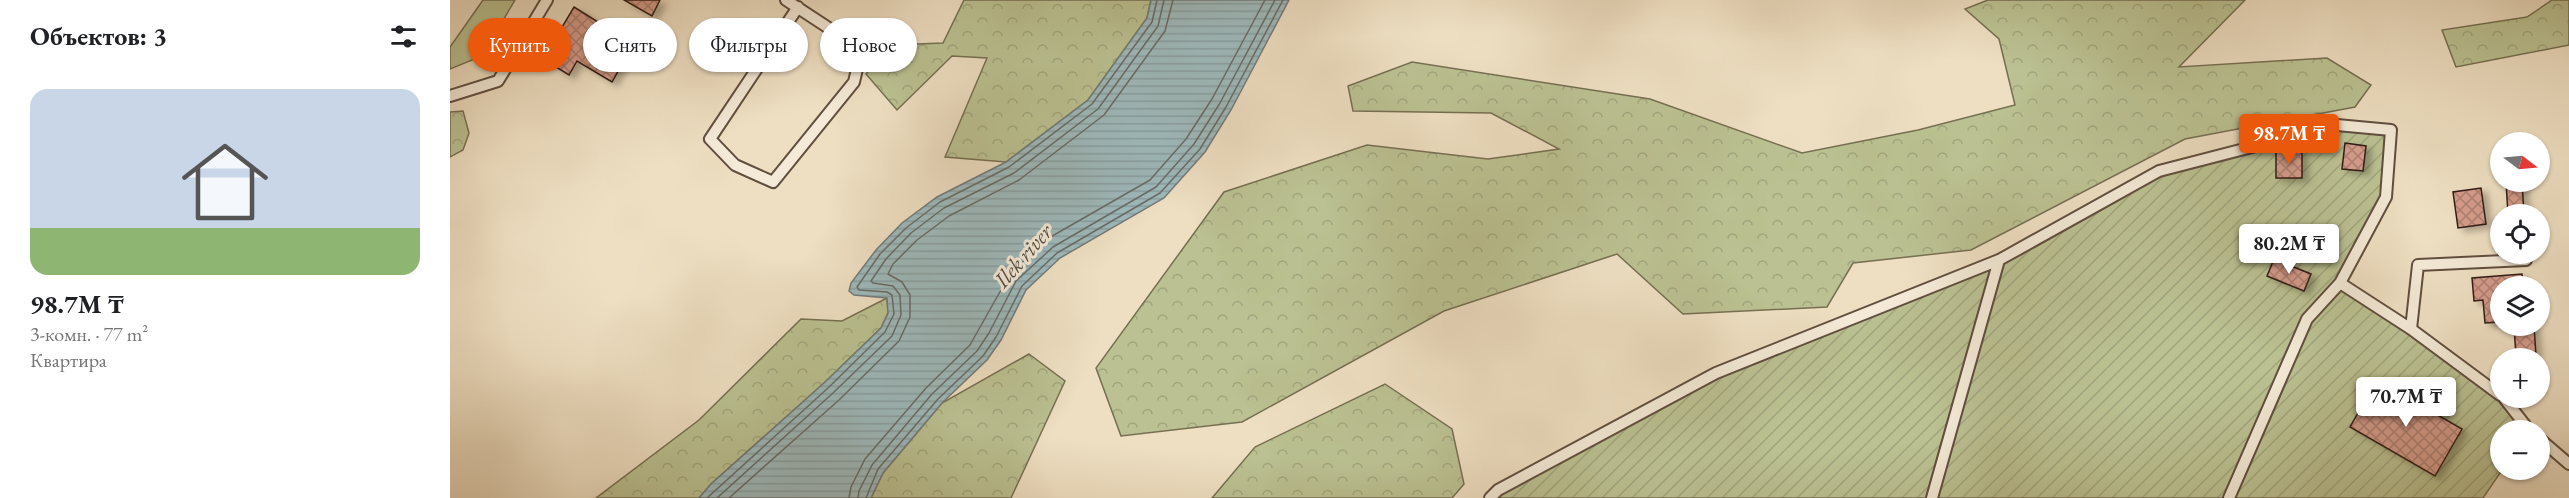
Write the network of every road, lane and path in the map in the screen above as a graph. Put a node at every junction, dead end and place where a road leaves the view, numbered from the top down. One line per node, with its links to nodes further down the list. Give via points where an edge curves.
1 (547, 0): 4 (lane, via 498,81)
2 (786, 0): 3 (lane)
3 (798, 7): 3 (lane, via 710,139 735,165 772,182 854,82 859,60 847,40)
4 (450, 96)
5 (1999, 260): 7 (lane, via 2159,171 2337,125 2391,130 2386,196); 14 (lane, via 1716,373 1498,490); 15 (lane)
6 (2490, 262): 8 (lane, via 2418,265)
7 (2340, 283): 8 (lane); 16 (lane, via 2307,319)
8 (2411, 329): 9 (lane)
9 (2490, 387)
10 (2512, 408): 11 (lane)
11 (2521, 420)
12 (2550, 448): 13 (lane)
13 (2569, 464)
14 (1490, 498)
15 (1932, 498)
16 (2229, 498)

